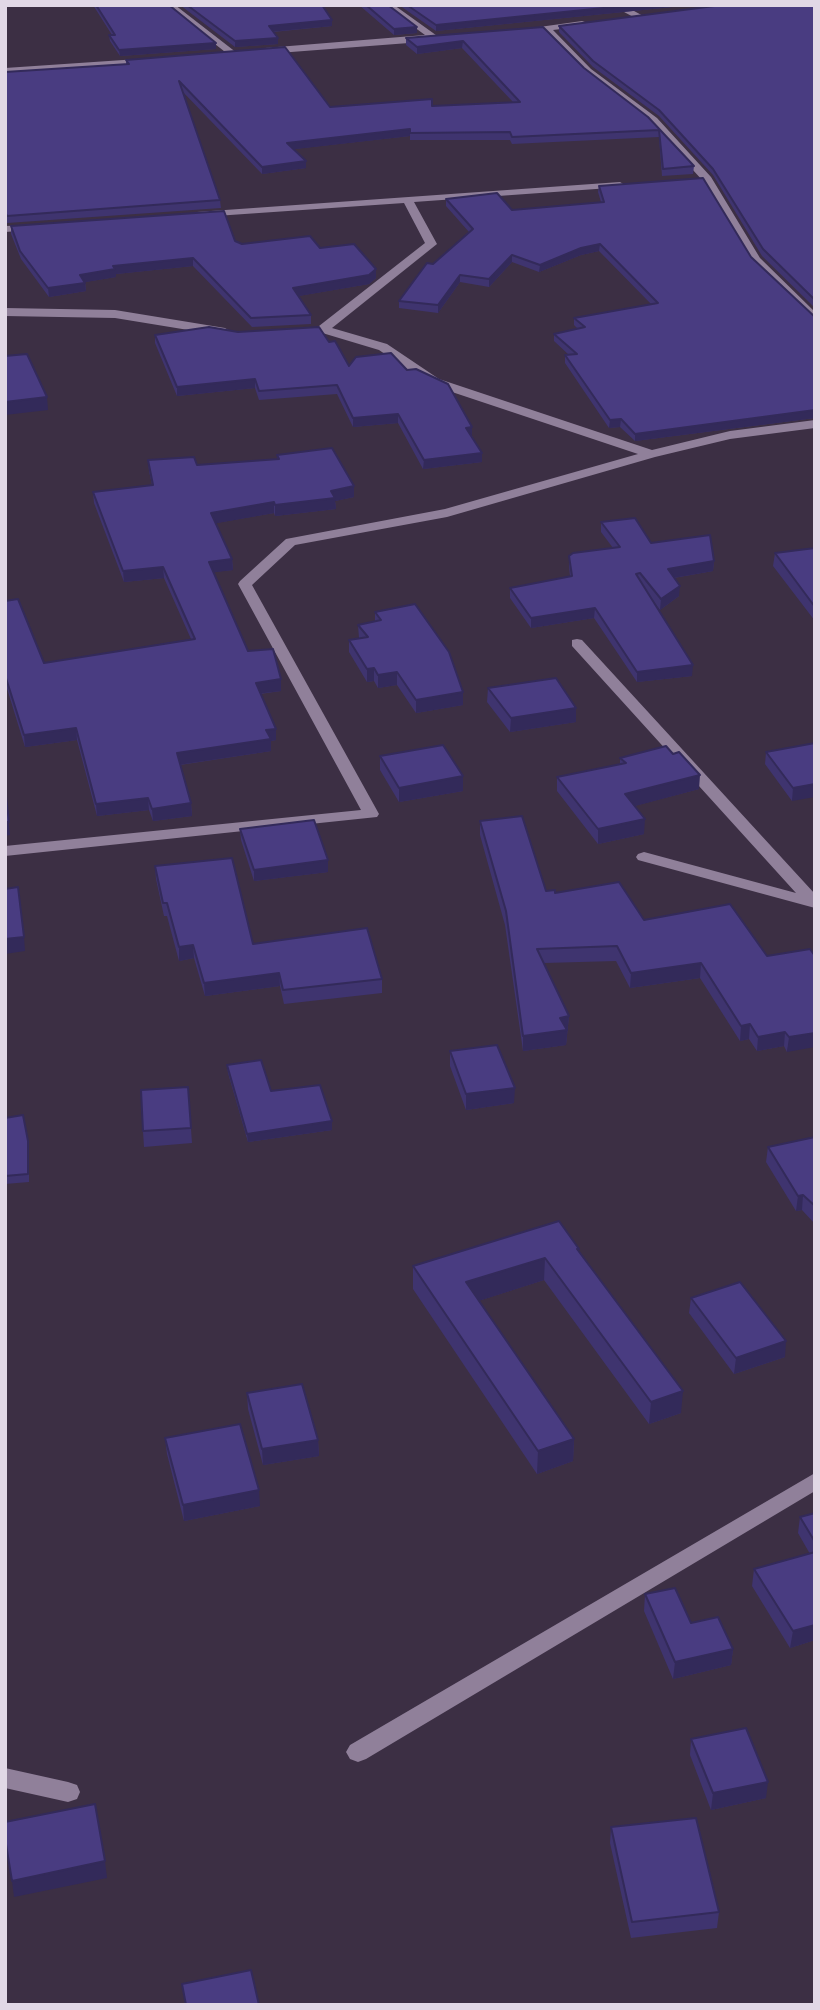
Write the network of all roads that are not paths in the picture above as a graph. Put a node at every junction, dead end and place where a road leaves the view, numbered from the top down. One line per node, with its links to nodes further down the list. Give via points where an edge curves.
1 (169, 5): 14 (street)
2 (387, 5): 11 (street)
3 (615, 5): 5 (street)
4 (654, 16): 5 (street)
5 (642, 18): 6 (street)
6 (614, 21)
7 (587, 24): 8 (street)
8 (547, 28): 9 (street); 18 (street, via 588,71 653,120)
9 (505, 32)
10 (449, 37): 11 (street)
11 (435, 38): 12 (street)
12 (260, 51)
13 (246, 52): 14 (street)
14 (233, 53): 15 (street)
15 (219, 54)
16 (166, 58): 17 (street)
17 (5, 71)
18 (708, 179): 19 (street); 26 (street, via 756,260)
19 (694, 180)
20 (639, 184): 21 (street)
21 (407, 199): 22 (street); 29 (street, via 431,244 316,329 383,347 435,382)
22 (190, 215)
23 (44, 226): 24 (street)
24 (5, 229)
25 (5, 312): 27 (street, via 115,314)
26 (815, 319)
27 (238, 334)
28 (815, 424): 29 (street, via 730,435)
29 (650, 454): 31 (street, via 447,513 292,542 245,584 371,814)
30 (577, 643): 33 (street)
31 (5, 851)
32 (644, 857): 33 (street)
33 (814, 904)
34 (815, 1481): 35 (street)
35 (358, 1752)
36 (5, 1778): 37 (street)
37 (68, 1792)

